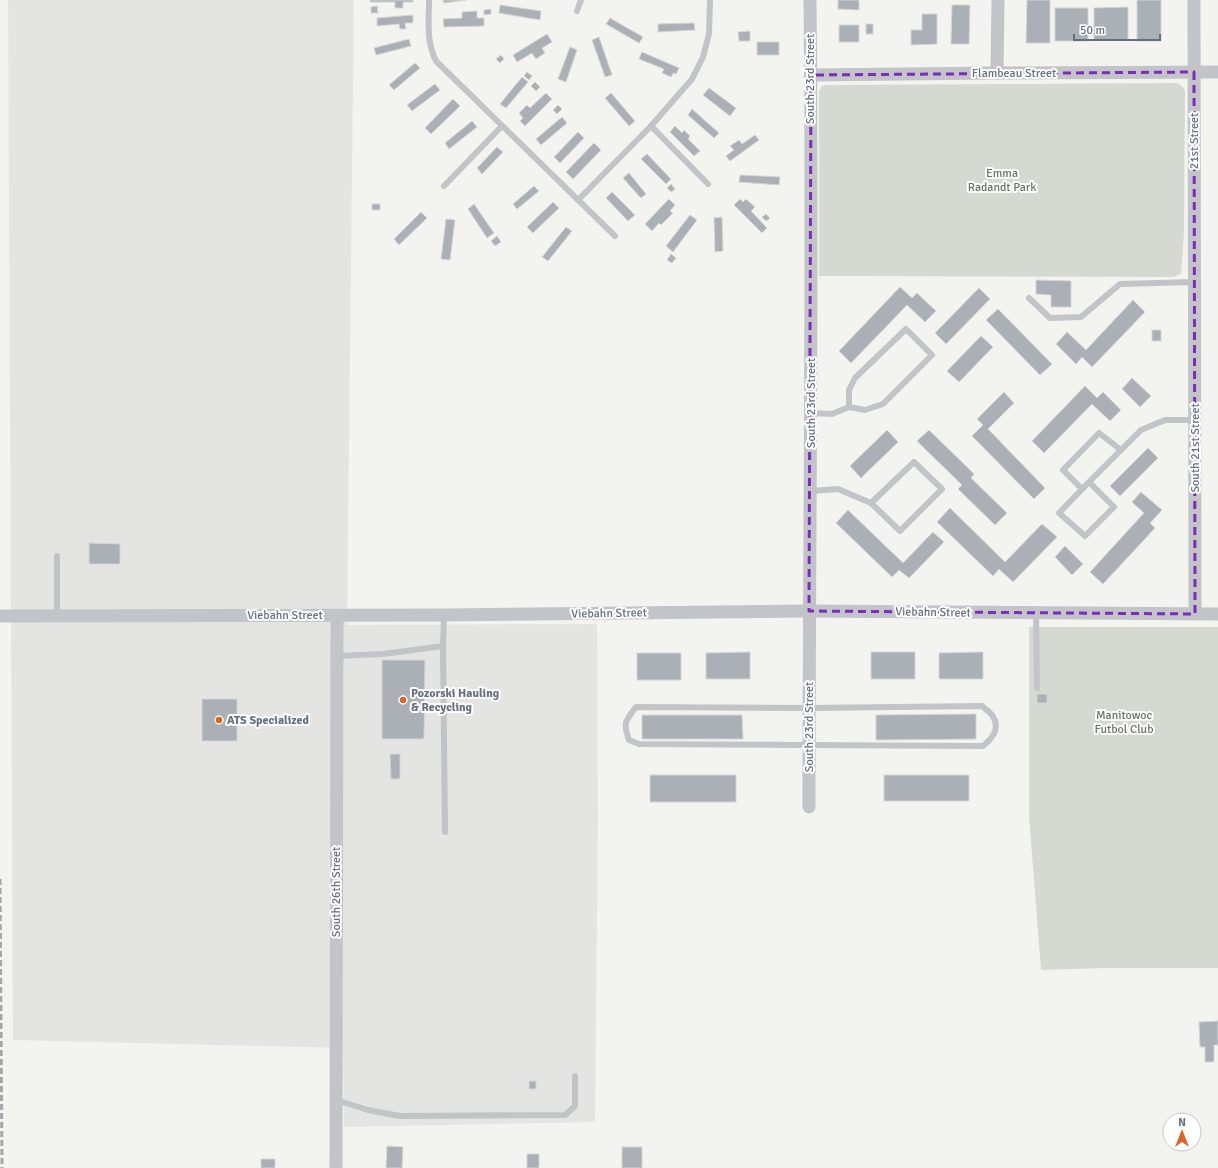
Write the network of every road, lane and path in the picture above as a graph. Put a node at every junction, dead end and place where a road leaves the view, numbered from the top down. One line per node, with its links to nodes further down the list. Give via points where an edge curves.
1 (429, 0): 12 (lane, via 429,42 436,61)
2 (581, 0): 7 (lane)
3 (710, 0): 13 (lane, via 709,34 703,57 692,79)
4 (810, 0): 11 (street, South 23rd Street)
5 (998, 0): 10 (street)
6 (1194, 0): 8 (street, 21st Street)
7 (577, 11)
8 (1194, 72): 9 (street, Flambeau Street); 10 (street, Flambeau Street); 18 (street, 21st Street)
9 (1218, 72)
10 (997, 73): 11 (street, Flambeau Street)
11 (810, 75): 21 (street, South 23rd Street)
12 (502, 126): 15 (lane); 16 (lane)
13 (651, 126): 14 (lane); 16 (lane)
14 (708, 184)
15 (444, 186)
16 (578, 200): 17 (lane)
17 (615, 236)
18 (1195, 282): 19 (lane, via 1120,284 1081,317 1050,318); 22 (street, South 21st Street)
19 (1029, 298)
20 (849, 407): 20 (lane, via 849,390 855,378 906,329 932,355 883,404 865,410); 21 (lane, via 832,414)
21 (810, 413): 26 (street, South 23rd Street)
22 (1195, 420): 23 (lane, via 1165,420 1140,430); 31 (street, South 21st Street)
23 (1121, 450): 24 (lane); 25 (lane, via 1099,433 1063,470)
24 (1089, 482): 25 (lane); 25 (lane, via 1114,507 1085,536 1059,513)
25 (1082, 489)
26 (810, 491): 27 (lane, via 838,489); 29 (street, South 23rd Street)
27 (871, 503): 27 (lane, via 900,531 942,489 914,462)
28 (57, 556): 36 (lane)
29 (809, 611): 30 (street, Viebahn Street); 34 (street, Viebahn Street); 40 (street, South 23rd Street)
30 (1036, 613): 31 (street, Viebahn Street); 39 (lane)
31 (1195, 614): 32 (street, Viebahn Street)
32 (1218, 614)
33 (337, 615): 34 (street, Viebahn Street); 36 (street, Viebahn Street); 38 (street, South 26th Street)
34 (444, 615): 37 (lane)
35 (0, 616): 36 (street, Viebahn Street)
36 (57, 616)
37 (443, 646): 38 (lane, via 383,654); 43 (lane)
38 (337, 656): 45 (street, South 26th Street)
39 (1037, 688)
40 (809, 708): 41 (street, South 23rd Street); 41 (lane, via 636,707 627,718 625,729 629,740 639,744); 41 (lane, via 982,706 993,716 996,727 993,738 983,746)
41 (809, 745): 42 (street, South 23rd Street)
42 (809, 807)
43 (445, 832)
44 (575, 1076): 45 (lane, via 575,1106 565,1115 400,1116)
45 (336, 1100): 46 (street, South 26th Street)
46 (336, 1168)

